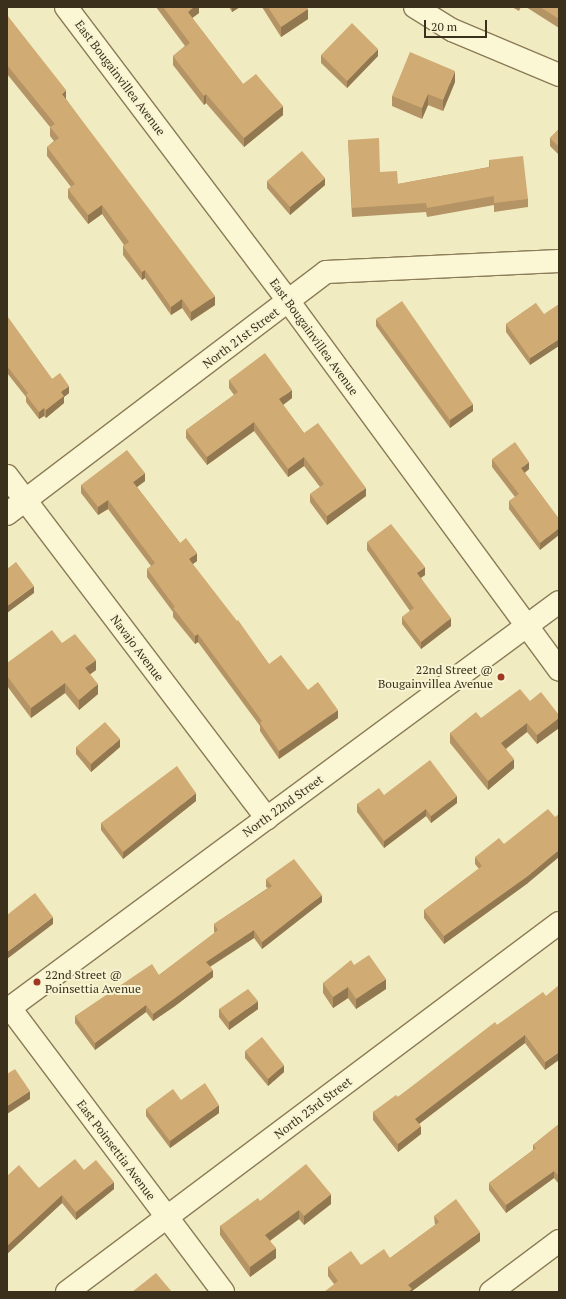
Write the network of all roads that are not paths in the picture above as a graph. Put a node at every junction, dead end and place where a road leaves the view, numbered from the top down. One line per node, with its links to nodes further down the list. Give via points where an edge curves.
1 (66, 7): 5 (street, East Bougainvillea Avenue)
2 (415, 7): 3 (street, via 452,30)
3 (559, 75)
4 (559, 261): 5 (street, North 21st Street, via 326,272)
5 (289, 302): 7 (street, North 21st Street); 10 (street, East Bougainvillea Avenue)
6 (7, 476): 7 (street, Navajo Avenue)
7 (25, 500): 8 (street, North 21st Street); 12 (street, Navajo Avenue)
8 (7, 514)
9 (559, 602): 10 (street, North 22nd Street)
10 (526, 626): 11 (street, East Bougainvillea Avenue); 12 (street, North 22nd Street)
11 (559, 669)
12 (266, 819): 14 (street, North 22nd Street)
13 (559, 923): 15 (street, North 23rd Street)
14 (8, 1009): 15 (street, East Poinsettia Avenue)
15 (167, 1218): 17 (street, North 23rd Street); 18 (street, East Poinsettia Avenue)
16 (559, 1241): 19 (street)
17 (67, 1292)
18 (223, 1292)
19 (491, 1292)

